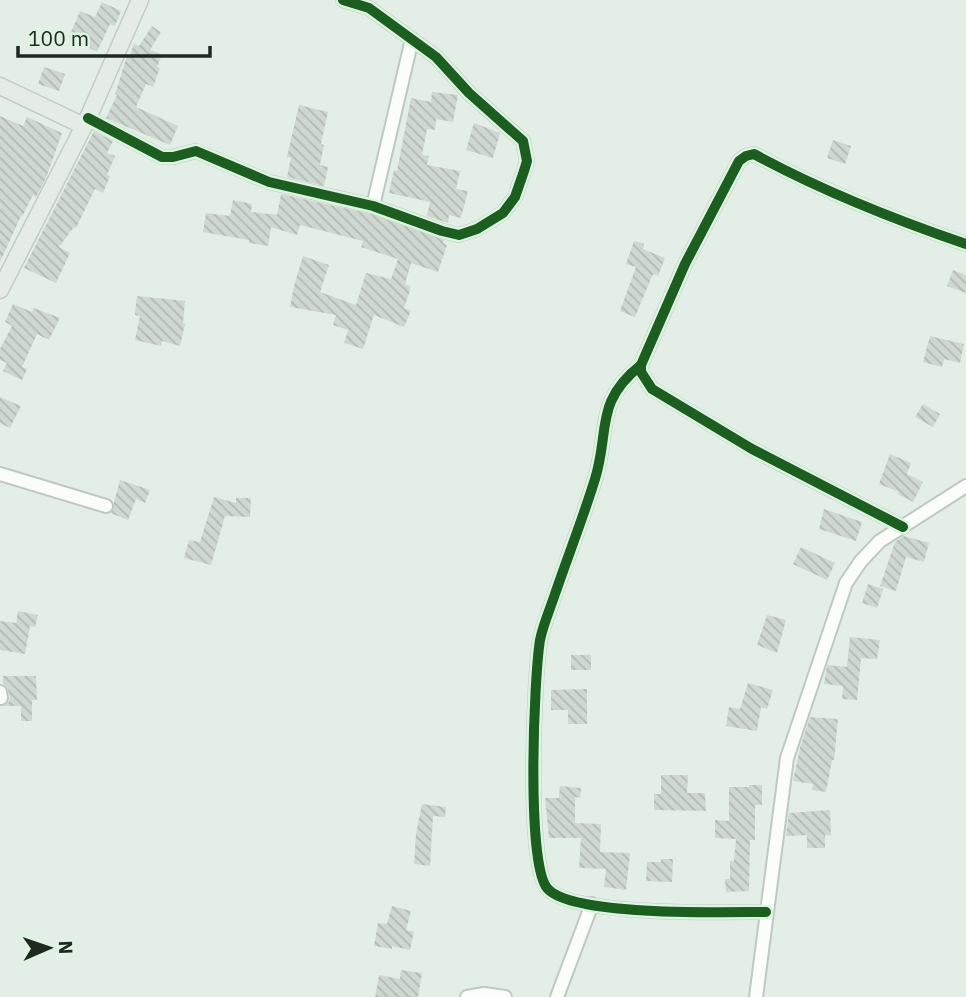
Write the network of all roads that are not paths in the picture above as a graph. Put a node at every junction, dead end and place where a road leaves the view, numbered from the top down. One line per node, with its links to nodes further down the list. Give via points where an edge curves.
1 (140, 0): 6 (main road)
2 (343, 0): 3 (street)
3 (371, 4): 4 (street)
4 (412, 39): 7 (street); 7 (street, via 523,141 527,162 515,197 503,213 459,235)
5 (0, 86): 6 (main road)
6 (86, 122): 7 (street, via 162,156 197,151 269,182); 9 (main road)
7 (373, 206)
8 (966, 244): 10 (street, via 831,192 754,154 746,156 739,161 685,264)
9 (0, 290)
10 (641, 365): 14 (street, via 652,389 752,449); 15 (street, via 625,377 610,400 596,475 541,638 534,696 534,832 544,883 562,898)
11 (0, 474): 13 (street)
12 (966, 486): 14 (street)
13 (106, 506)
14 (903, 527): 16 (street, via 880,541 861,561 841,595 787,758)
15 (592, 904): 16 (street, via 646,910); 19 (street)
16 (766, 912): 20 (street)
17 (467, 997): 18 (street, via 484,993)
18 (505, 997)
19 (557, 997)
20 (756, 997)

